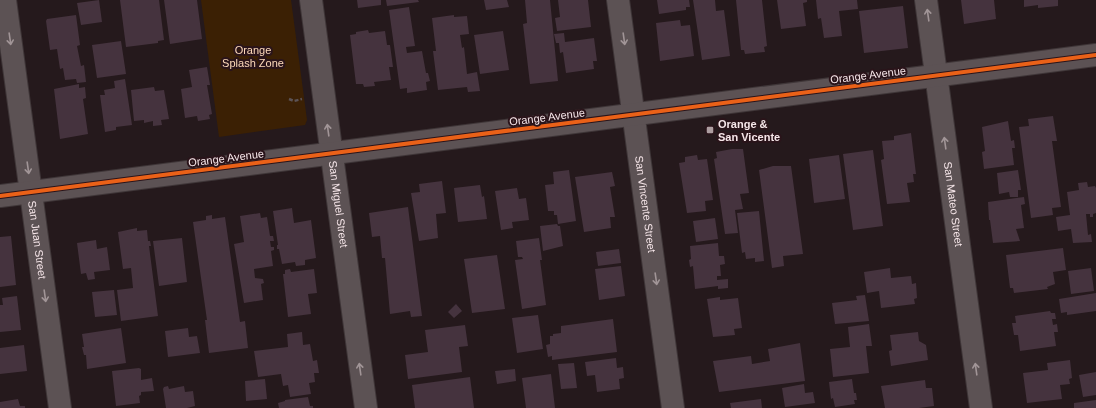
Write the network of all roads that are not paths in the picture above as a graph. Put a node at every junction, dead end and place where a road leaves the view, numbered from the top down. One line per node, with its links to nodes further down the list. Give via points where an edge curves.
1 (5, 0): 9 (street, San Juan Street, one-way to 9)
2 (311, 0): 8 (street, San Miguel Street, one-way to 2)
3 (618, 0): 7 (street, San Vincente Street, one-way to 7)
4 (926, 0): 6 (street, San Mateo Street, one-way to 4)
5 (1096, 55): 6 (street, Orange Avenue)
6 (936, 75): 7 (street, Orange Avenue); 14 (street, San Mateo Street, one-way to 6)
7 (634, 114): 8 (street, Orange Avenue); 13 (street, San Vincente Street, one-way to 13)
8 (331, 154): 9 (street, Orange Avenue); 12 (street, San Miguel Street, one-way to 8)
9 (31, 192): 10 (street, Orange Avenue); 11 (street, San Juan Street, one-way to 11)
10 (0, 196)
11 (60, 408)
12 (366, 408)
13 (673, 408)
14 (981, 408)

